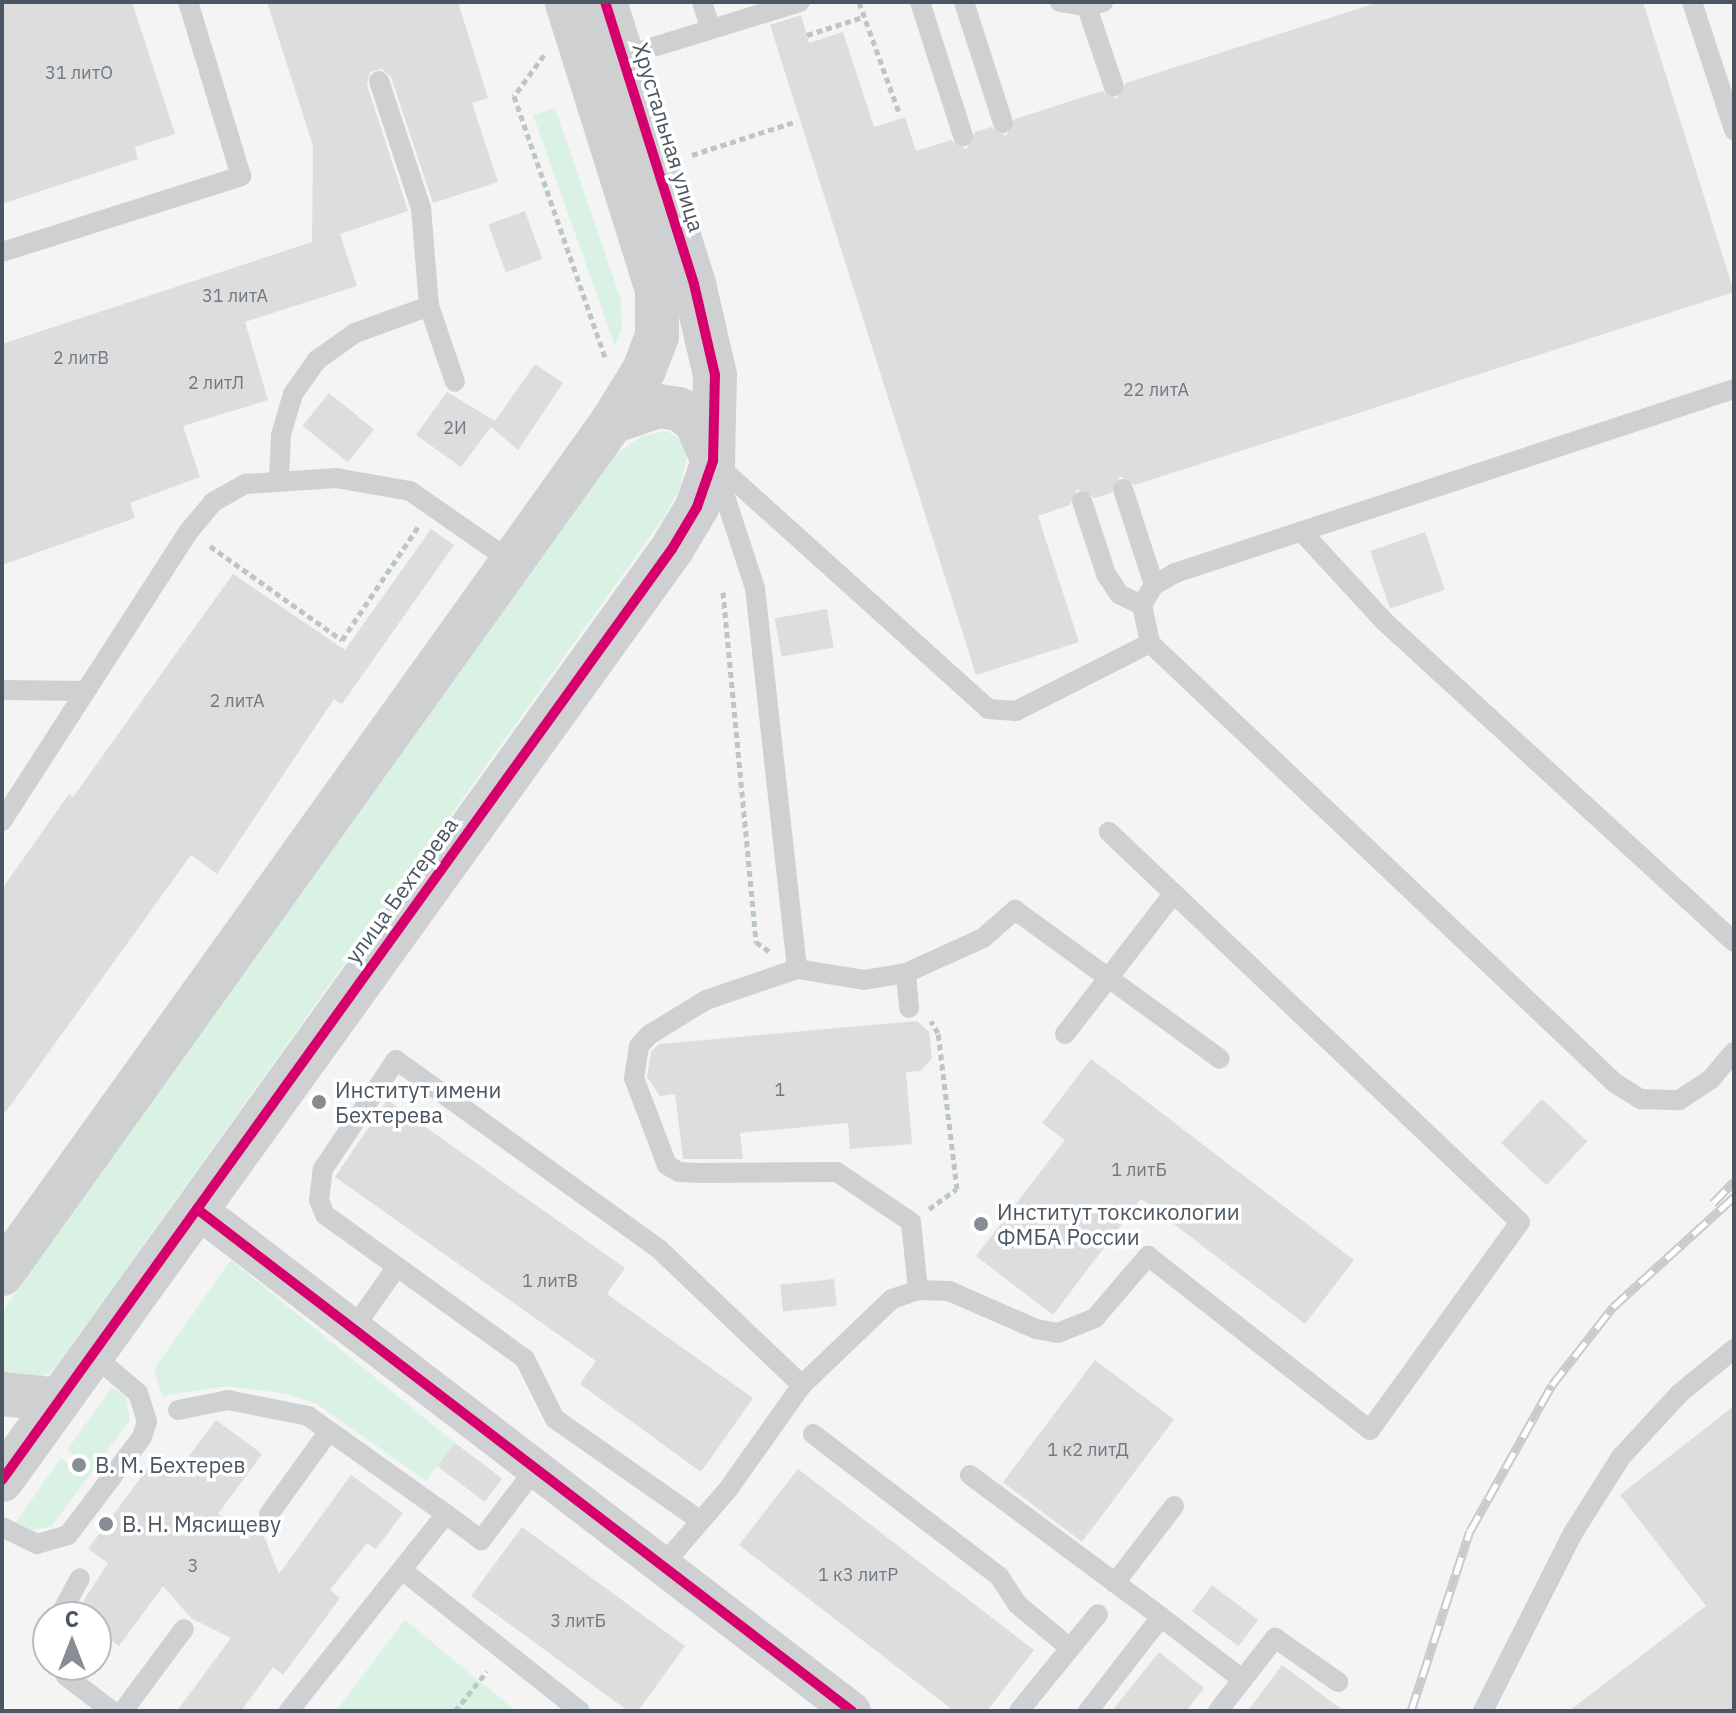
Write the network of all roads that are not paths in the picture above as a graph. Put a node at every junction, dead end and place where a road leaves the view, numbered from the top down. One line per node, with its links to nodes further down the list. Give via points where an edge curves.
1 (188, 2): 18 (lane, via 241,176)
2 (567, 2): 12 (street, Хрустальная улица)
3 (605, 2): 12 (street, Хрустальная улица)
4 (702, 2): 11 (lane)
5 (800, 2): 11 (lane)
6 (920, 2): 17 (lane)
7 (964, 2): 15 (lane)
8 (1060, 2): 10 (lane)
9 (1692, 2): 16 (lane)
10 (1095, 4): 14 (lane)
11 (711, 29): 12 (lane)
12 (605, 62): 19 (street, Хрустальная улица)
13 (379, 81): 20 (lane, via 421,208)
14 (1114, 87)
15 (1003, 123)
16 (1734, 130)
17 (963, 136)
18 (2, 252)
19 (676, 287): 23 (street); 24 (street, улица Бехтерева, via 715,375)
20 (429, 306): 21 (lane); 25 (lane, via 355,333 317,360 293,394 281,435)
21 (455, 382)
22 (1734, 389): 28 (lane)
23 (612, 422): 24 (street, via 658,406 679,409 696,422); 29 (street)
24 (713, 461): 32 (lane, via 988,709 1016,711); 39 (lane, via 755,588); 46 (street, улица Бехтерева, via 697,507 672,549)
25 (279, 478): 29 (lane, via 375,481 410,491); 34 (lane, via 246,484 213,502)
26 (1123, 489): 30 (lane)
27 (1082, 501): 31 (lane, via 1106,574 1119,594)
28 (1302, 532): 30 (lane); 38 (lane, via 1385,622)
29 (512, 562): 48 (street)
30 (1154, 585): 31 (lane)
31 (1142, 605): 32 (lane)
32 (1150, 643): 44 (lane, via 1615,1083 1641,1099 1679,1100 1711,1079)
33 (2, 690): 34 (lane)
34 (85, 691): 35 (lane)
35 (2, 821)
36 (1109, 832): 37 (lane)
37 (1174, 893): 41 (lane); 49 (lane, via 1520,1222 1370,1430 1148,1256 1095,1318 1058,1333 1036,1329 949,1291)
38 (1734, 942)
39 (797, 969): 40 (lane, via 864,980); 49 (lane, via 706,1000 670,1019 639,1046 634,1078 659,1151 679,1172 837,1172 911,1222)
40 (906, 973): 41 (lane, via 983,938 1015,910); 42 (lane)
41 (1108, 978): 43 (lane); 45 (lane)
42 (909, 1008)
43 (1065, 1034)
44 (1734, 1052)
45 (1220, 1059)
46 (197, 1209): 50 (street); 52 (street, улица Бехтерева)
47 (396, 1268): 50 (lane); 53 (lane, via 325,1215 319,1184 323,1169 396,1060 659,1249); 65 (lane, via 525,1359 555,1419)
48 (2, 1274)
49 (918, 1290): 53 (lane, via 892,1299)
50 (353, 1329): 59 (street)
51 (1734, 1349): 87 (lane, via 1680,1393 1621,1457 1573,1533)
52 (93, 1355): 55 (street, улица Бехтерева); 66 (lane, via 138,1393 147,1422 142,1437 68,1535 37,1544)
53 (802, 1385): 65 (lane, via 729,1488)
54 (2, 1394): 55 (street)
55 (60, 1400): 61 (street, улица Бехтерева)
56 (178, 1410): 57 (lane, via 215,1401 255,1402 308,1416)
57 (329, 1431): 63 (lane); 64 (lane)
58 (813, 1434): 75 (lane, via 999,1576 1017,1604)
59 (536, 1468): 64 (lane, via 481,1540); 67 (street)
60 (970, 1475): 70 (lane)
61 (2, 1480)
62 (1174, 1506): 70 (lane)
63 (269, 1514)
64 (446, 1514): 68 (lane)
65 (698, 1519): 67 (lane)
66 (2, 1527)
67 (662, 1566): 83 (street)
68 (402, 1570): 81 (lane); 82 (lane)
69 (80, 1578): 71 (lane)
70 (1115, 1583): 73 (lane)
71 (68, 1601)
72 (1098, 1614): 75 (lane)
73 (1161, 1617): 76 (lane); 85 (lane)
74 (184, 1629): 80 (lane)
75 (1070, 1648): 84 (lane)
76 (1243, 1680): 78 (lane, via 1275,1638); 86 (lane)
77 (73, 1681): 79 (lane)
78 (1338, 1682)
79 (112, 1711)
80 (123, 1711)
81 (289, 1711)
82 (580, 1711)
83 (852, 1711)
84 (1019, 1711)
85 (1088, 1711)
86 (1218, 1711)
87 (1483, 1711)

